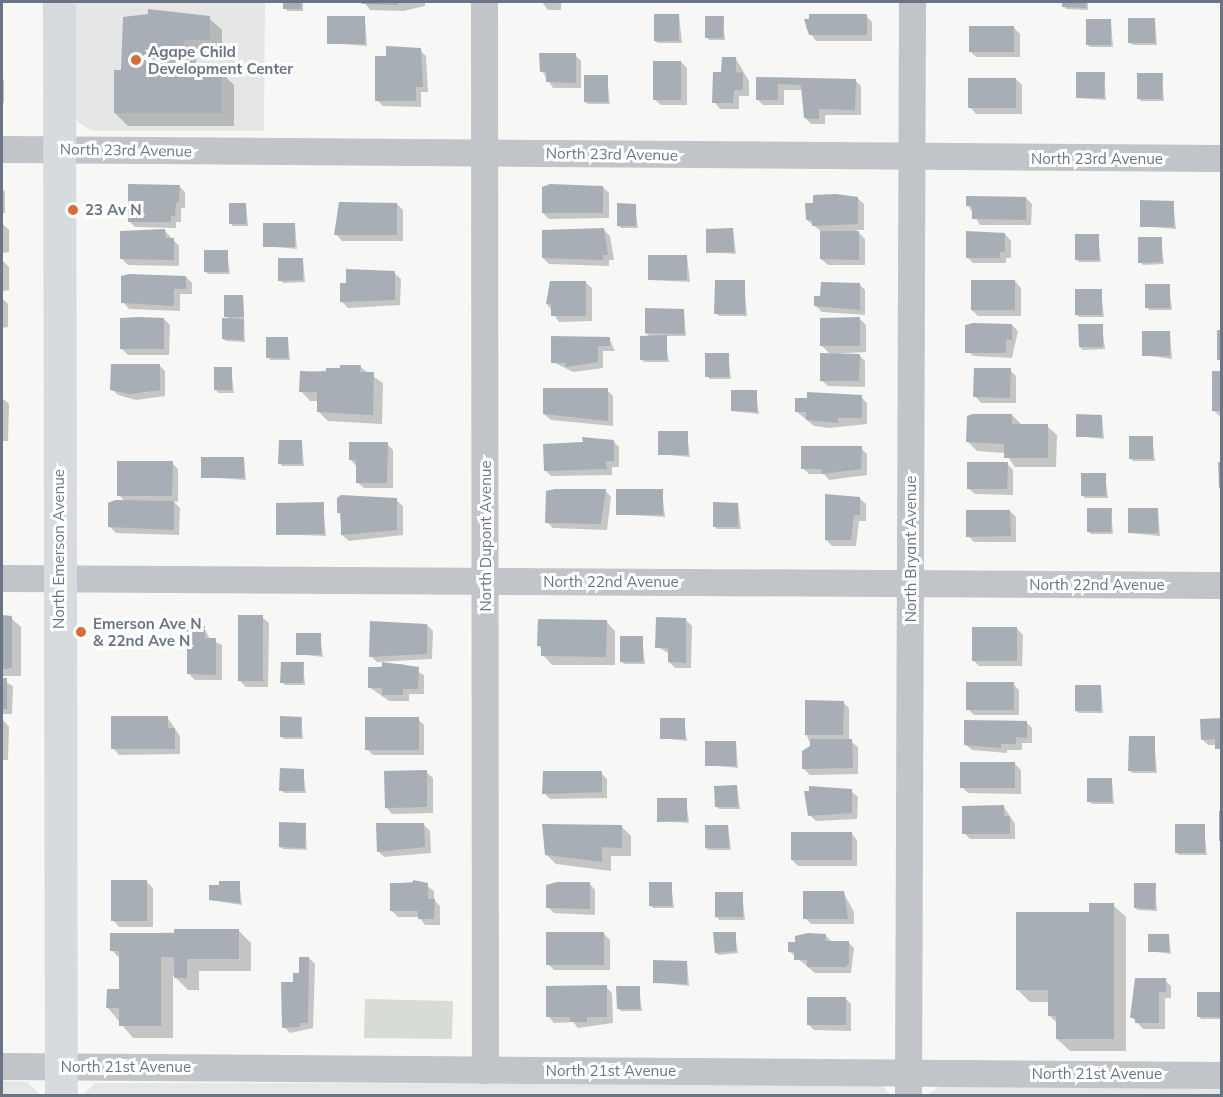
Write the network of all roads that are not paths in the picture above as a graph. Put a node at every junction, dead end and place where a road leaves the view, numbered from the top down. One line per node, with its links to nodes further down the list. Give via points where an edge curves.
1 (59, 2): 5 (street, North Emerson Avenue)
2 (484, 2): 6 (street, North Dupont Avenue)
3 (912, 2): 7 (street, North Bryant Avenue)
4 (2, 149): 5 (street, North 23rd Avenue)
5 (60, 149): 6 (street, North 23rd Avenue); 10 (street, North Emerson Avenue)
6 (483, 152): 7 (street, North 23rd Avenue); 11 (street, North Dupont Avenue)
7 (913, 158): 8 (street, North 23rd Avenue); 12 (street, North Bryant Avenue)
8 (1221, 158)
9 (2, 578): 10 (street, North 22nd Avenue)
10 (59, 578): 11 (street, North 22nd Avenue); 17 (street, North Emerson Avenue)
11 (487, 583): 12 (street, North 22nd Avenue); 15 (street, North Dupont Avenue)
12 (911, 584): 13 (street, North 22nd Avenue); 18 (street, North Bryant Avenue)
13 (1221, 585)
14 (2, 1066): 17 (street, North 21st Avenue)
15 (485, 1070): 17 (street, North 21st Avenue); 18 (street, North 21st Avenue)
16 (1221, 1075): 18 (street, North 21st Avenue)
17 (61, 1081)
18 (907, 1084)

